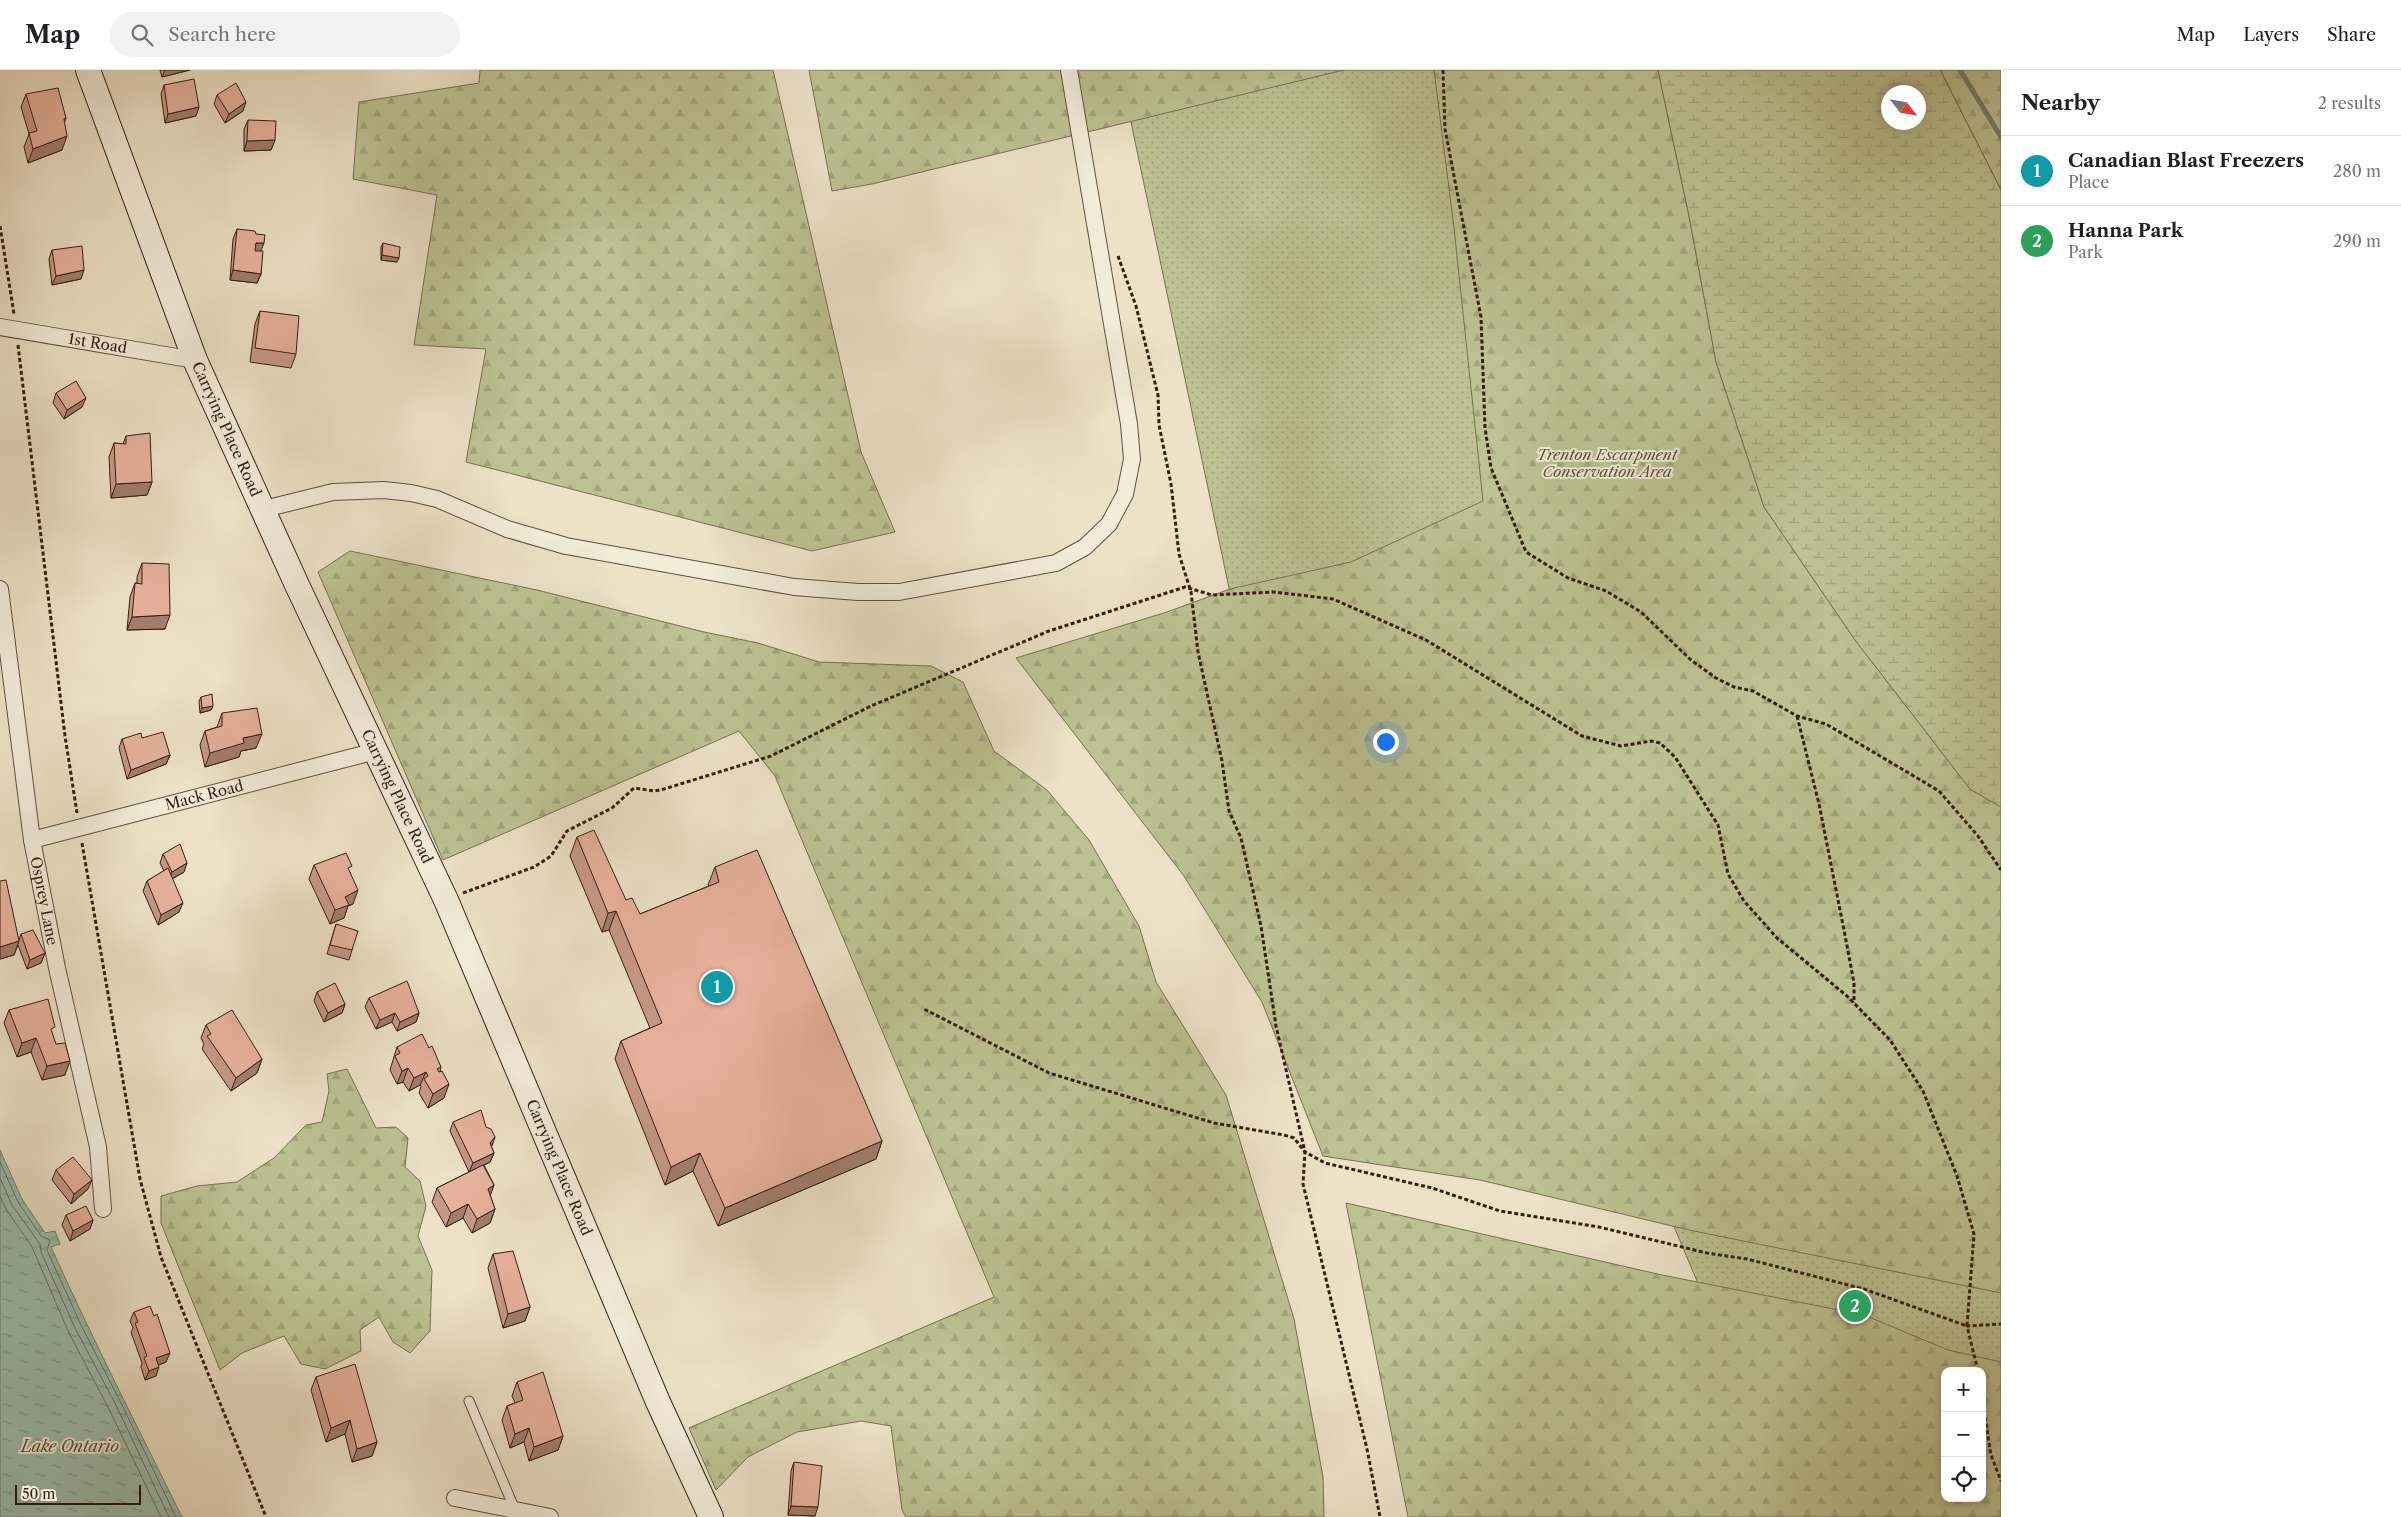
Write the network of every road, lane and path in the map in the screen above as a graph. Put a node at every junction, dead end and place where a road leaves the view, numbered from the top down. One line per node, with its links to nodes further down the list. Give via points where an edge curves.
1 (1070, 70): 8 (street, via 1129,424 1132,459 1125,494 1109,524 1085,547 1056,563 899,592 794,588 566,546 507,528 437,499 411,493 333,492)
2 (1443, 70): 11 (path, via 1445,130 1481,317 1484,428 1491,468 1520,543 1526,552 1568,578 1606,591 1641,612 1691,660 1716,678 1734,687 1753,691)
3 (89, 72): 7 (main road, Carrying Place Road)
4 (0, 226): 6 (path)
5 (1115, 247): 10 (path, via 1136,306 1158,395 1159,425 1180,554)
6 (8, 328): 7 (street, 1st Road); 13 (path, via 20,379)
7 (194, 360): 8 (main road, Carrying Place Road)
8 (264, 509): 12 (main road, Carrying Place Road)
9 (0, 589): 14 (street, Osprey Lane)
10 (1190, 589): 16 (path, via 1184,587 1049,631 871,706 771,756 664,789 634,788 612,808 567,830 551,856 534,866); 17 (path, via 1212,595 1273,592 1333,599 1426,640 1582,736 1621,746 1651,741 1660,744 1675,756 1718,825 1728,874 1744,901 1777,938); 19 (path, via 1198,652 1222,761 1229,811 1241,838 1261,926 1276,1026)
11 (1797, 716): 15 (path, via 1826,724 1938,792 1978,836); 17 (path, via 1819,804 1854,983)
12 (376, 751): 13 (street, Mack Road); 16 (main road, Carrying Place Road)
13 (79, 829): 14 (street, Mack Road); 29 (path, via 140,1179 161,1257)
14 (32, 840): 20 (street, Osprey Lane, via 98,1147)
15 (2001, 870)
16 (446, 900): 31 (main road, Carrying Place Road, via 658,1402)
17 (1854, 1003): 22 (path, via 1890,1040 1923,1091 1956,1176 1974,1234)
18 (922, 1008): 19 (path, via 1048,1074 1214,1124 1294,1138)
19 (1305, 1152): 22 (path, via 1325,1163 1432,1188 1500,1211 1599,1227 1707,1253 1747,1259 1855,1287); 32 (path, via 1303,1184)
20 (103, 1209)
21 (2001, 1324): 22 (path)
22 (1967, 1326): 23 (path)
23 (1977, 1367)
24 (469, 1401): 28 (lane)
25 (1984, 1412): 26 (path, via 1991,1455)
26 (2001, 1481)
27 (455, 1498): 28 (street)
28 (515, 1510): 30 (street)
29 (266, 1517)
30 (550, 1517)
31 (711, 1517)
32 (1380, 1517)

